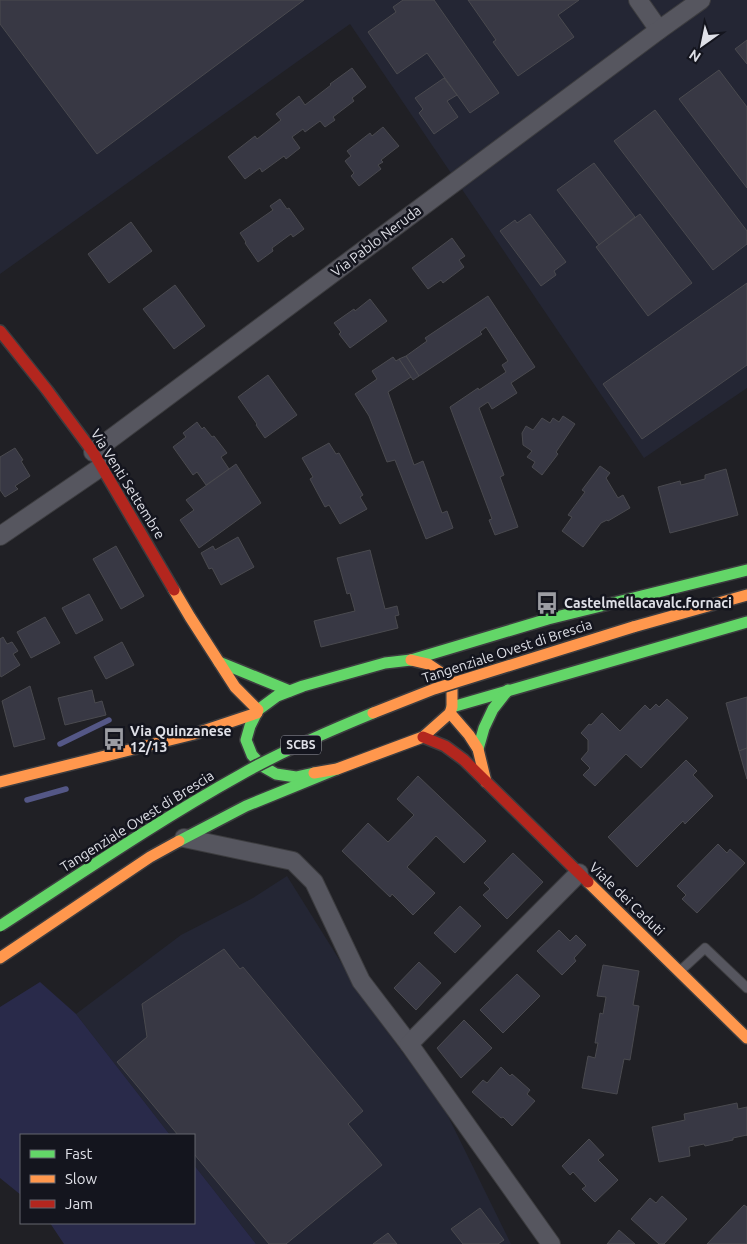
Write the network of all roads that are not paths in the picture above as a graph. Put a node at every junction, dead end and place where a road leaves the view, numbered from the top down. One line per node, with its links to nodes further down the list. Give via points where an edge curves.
1 (638, 0): 3 (street)
2 (701, 0): 3 (street, Via Pablo Neruda)
3 (659, 30): 5 (street, Via Pablo Neruda)
4 (0, 331): 5 (street, Via Venti Settembre)
5 (97, 460): 6 (street, Via Pablo Neruda); 11 (street, Via Venti Settembre)
6 (0, 536)
7 (747, 570): 10 (street, via 548,620)
8 (747, 595): 25 (street, Tangenziale Ovest di Brescia / SCBS, bridge, via 434,689 322,734 243,773 163,820)
9 (747, 622): 12 (street)
10 (412, 660): 13 (street, via 385,663); 14 (street, via 428,664 443,674 452,686)
11 (219, 662): 13 (street); 15 (street, Via Venti Settembre, via 235,687)
12 (508, 690): 14 (street); 19 (street, via 493,709)
13 (290, 691): 15 (street, via 277,696)
14 (451, 710): 18 (street); 19 (street)
15 (258, 711): 16 (street); 20 (street, via 242,739 262,766 276,774 296,777)
16 (194, 734): 17 (street); 21 (street)
17 (220, 737)
18 (423, 737): 20 (street); 22 (street, Viale dei Caduti, via 445,746)
19 (478, 749): 22 (street)
20 (338, 770): 23 (street, via 246,806)
21 (0, 782)
22 (486, 782): 24 (street, Viale dei Caduti)
23 (184, 838): 26 (street, via 150,857); 30 (street, via 292,861 314,882 361,981)
24 (579, 873): 27 (street, Viale dei Caduti); 30 (street)
25 (0, 926)
26 (0, 958)
27 (680, 971): 28 (lane, via 705,948); 29 (street, Viale dei Caduti)
28 (747, 988)
29 (747, 1038)
30 (409, 1044): 31 (street)
31 (551, 1244)

